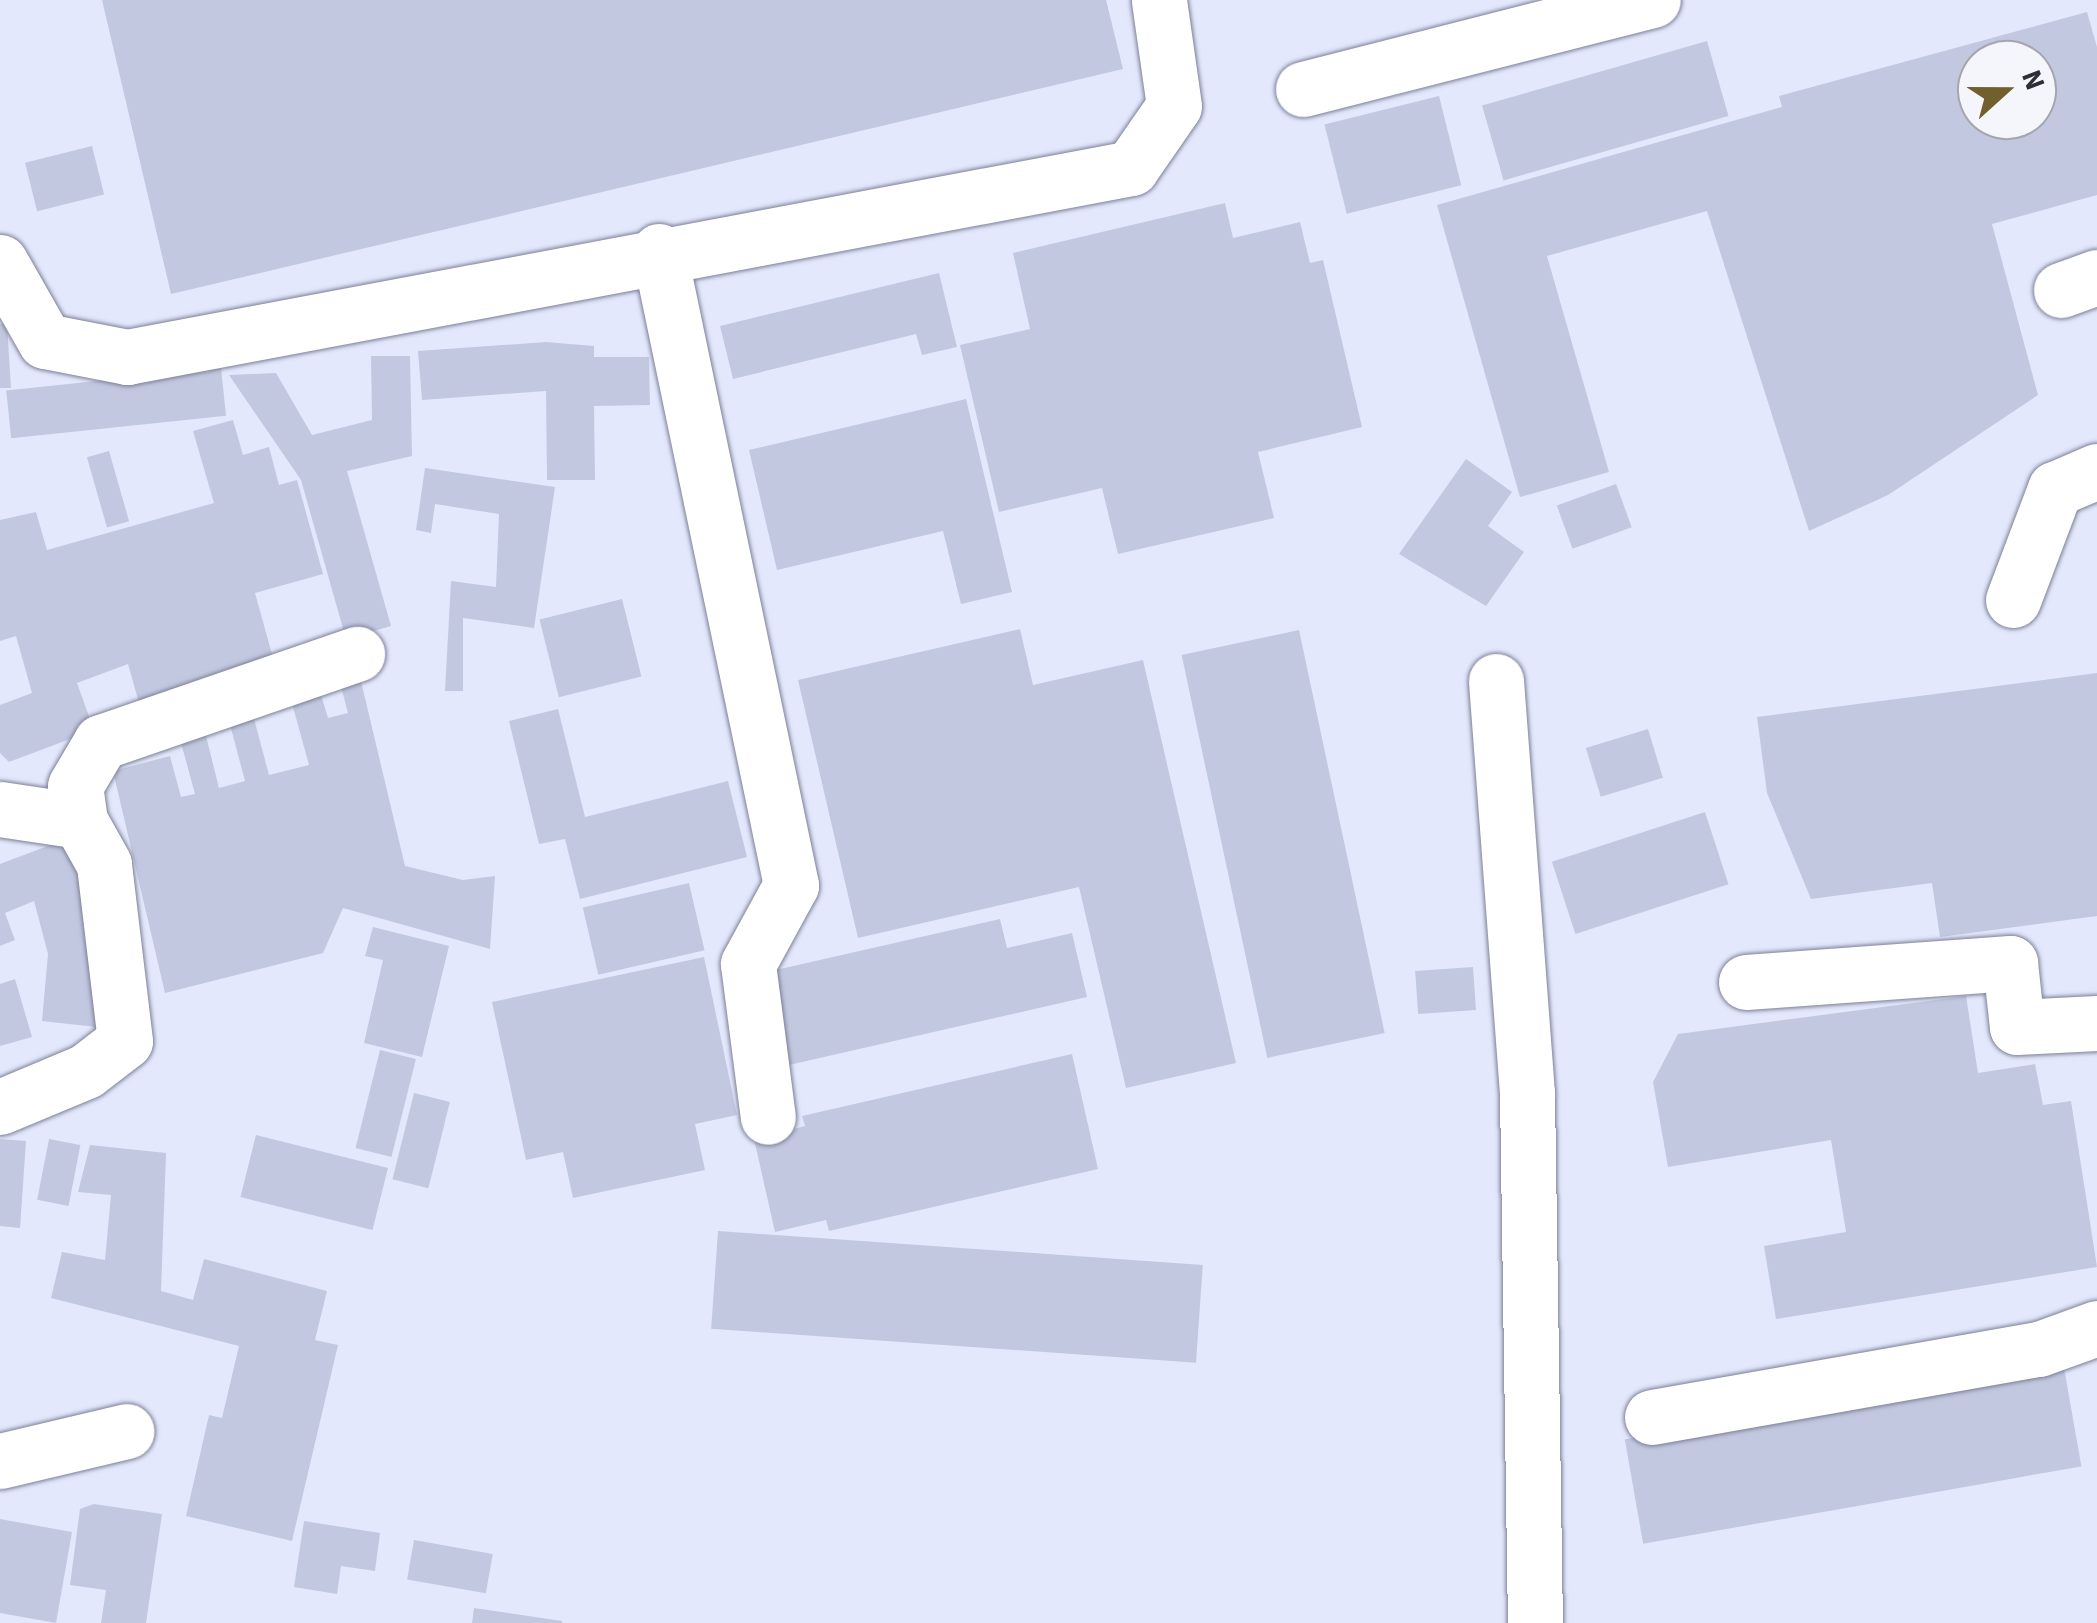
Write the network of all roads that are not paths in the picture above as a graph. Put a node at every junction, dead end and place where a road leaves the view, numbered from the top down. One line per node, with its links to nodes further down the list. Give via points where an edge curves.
1 (1159, 0): 4 (street, via 1174,106 1131,168)
2 (1653, 0): 3 (street)
3 (1303, 89)
4 (658, 251): 5 (street, via 127,357 45,341); 15 (street, via 791,885 748,964)
5 (2, 278)
6 (2097, 471): 7 (street, via 2056,489)
7 (2012, 600)
8 (357, 654): 11 (street, via 101,742 76,786)
9 (1496, 681): 20 (street, via 1528,1093)
10 (0, 809): 11 (street)
11 (80, 821): 14 (street, via 104,864 126,1041 86,1071)
12 (1746, 982): 13 (street, via 2010,963 2017,1027)
13 (2097, 1023)
14 (0, 1106)
15 (768, 1117)
16 (2097, 1328): 17 (street, via 2039,1349)
17 (1652, 1417)
18 (127, 1431): 19 (street)
19 (0, 1461)
20 (1535, 1623)

